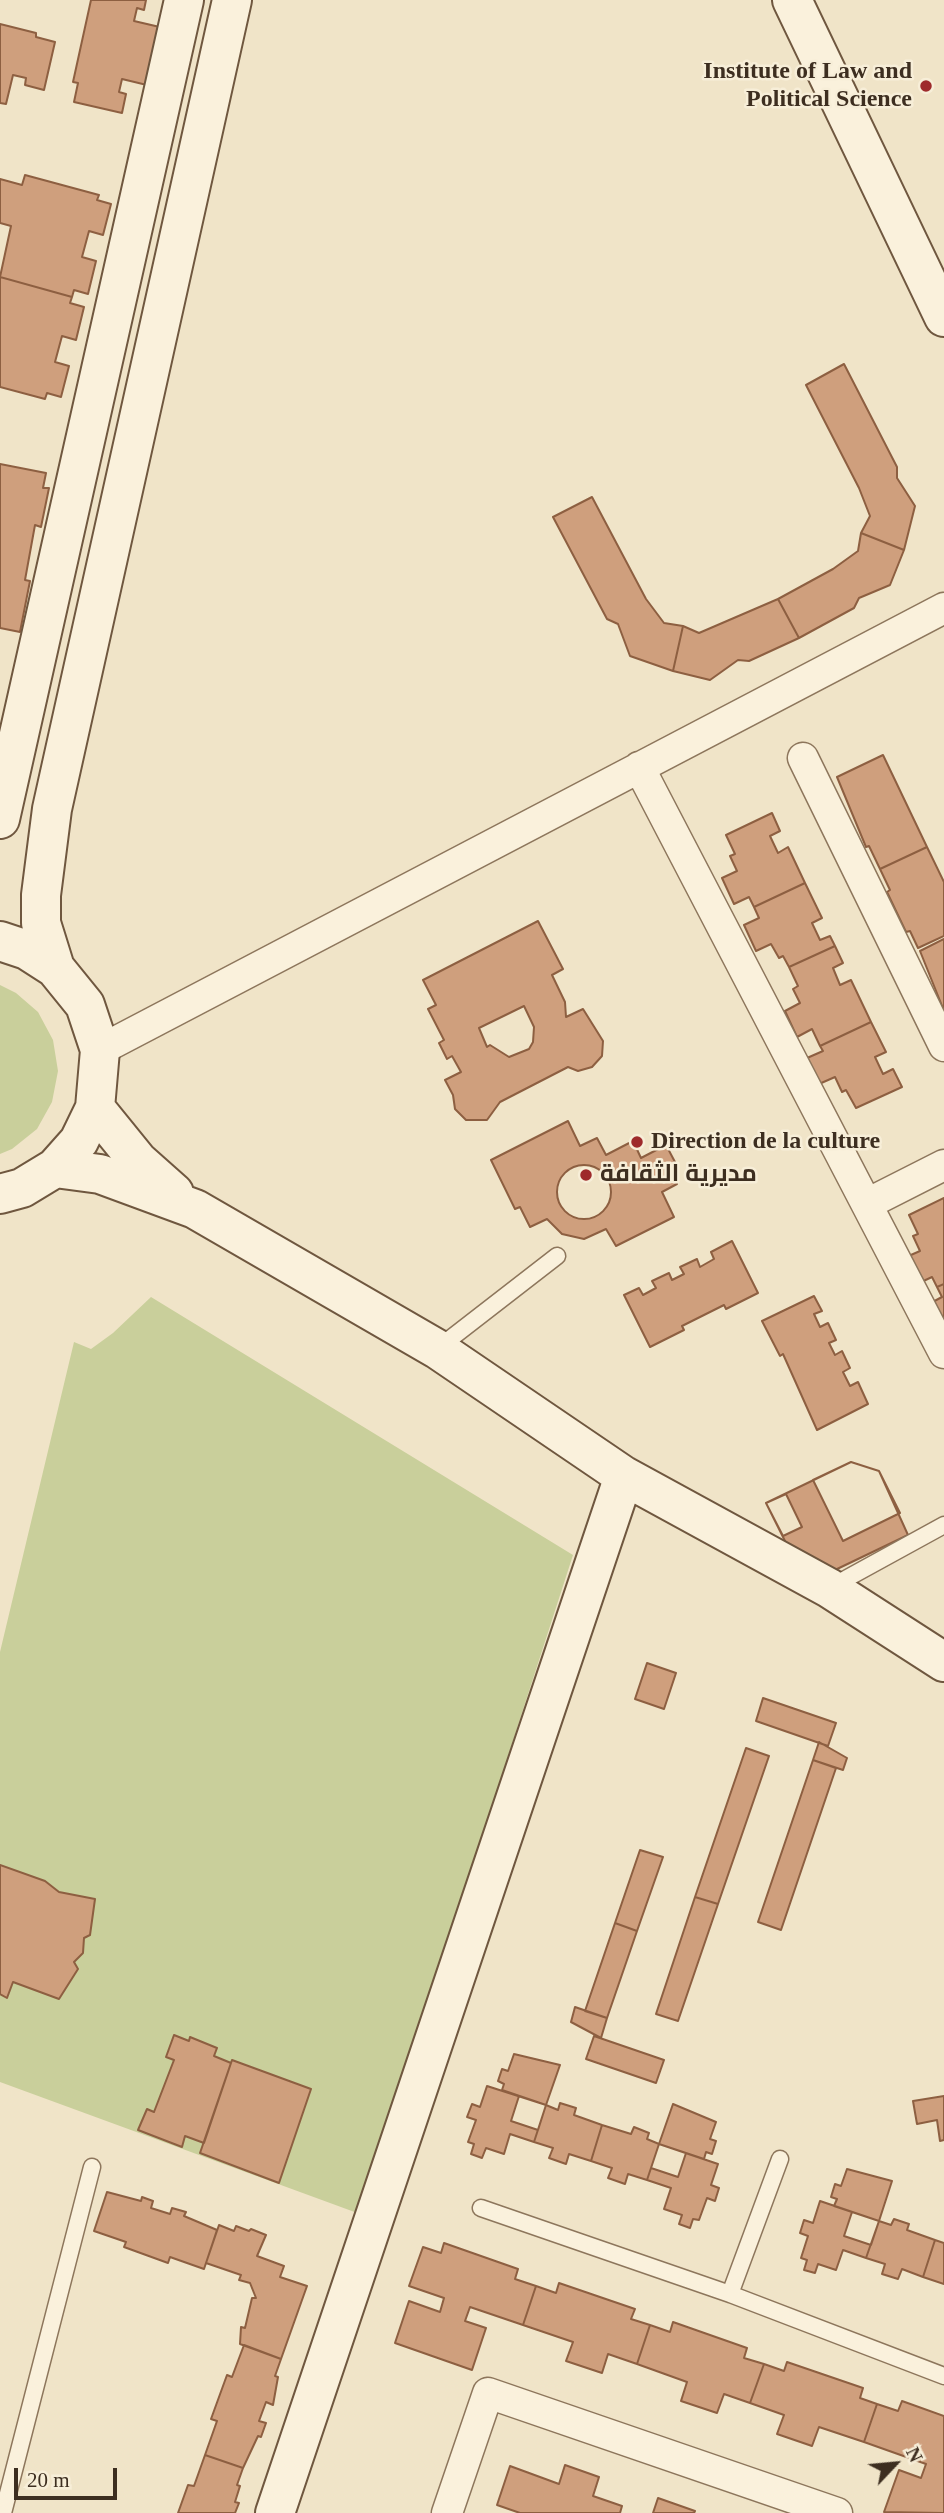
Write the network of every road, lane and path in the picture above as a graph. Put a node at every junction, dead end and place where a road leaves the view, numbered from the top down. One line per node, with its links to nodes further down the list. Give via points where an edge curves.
1 (184, 0): 8 (main road)
2 (232, 0): 10 (main road, via 52,809 41,923)
3 (792, 0): 4 (main road)
4 (944, 317)
5 (944, 608): 7 (street)
6 (803, 758): 11 (street)
7 (639, 767): 12 (street); 17 (street)
8 (0, 819)
9 (0, 941): 10 (main road, via 27,950)
10 (55, 968): 12 (main road, via 85,1005)
11 (944, 1046)
12 (100, 1050): 13 (main road)
13 (95, 1108): 15 (main road, via 79,1141); 18 (main road, via 138,1160)
14 (944, 1165): 17 (street)
15 (55, 1168): 16 (main road, via 22,1188); 18 (main road, via 100,1174)
16 (0, 1194)
17 (867, 1204): 21 (street)
18 (195, 1209): 20 (main road)
19 (556, 1256): 20 (lane)
20 (437, 1349): 22 (main road)
21 (944, 1353)
22 (624, 1476): 24 (main road); 32 (main road)
23 (944, 1525): 24 (lane)
24 (829, 1588): 25 (main road)
25 (944, 1662)
26 (780, 2159): 29 (lane)
27 (92, 2167): 31 (lane)
28 (481, 2208): 29 (lane)
29 (730, 2294): 30 (lane)
30 (944, 2376)
31 (3, 2513)
32 (275, 2513)
33 (447, 2513): 34 (street, via 488,2393)
34 (837, 2513)

